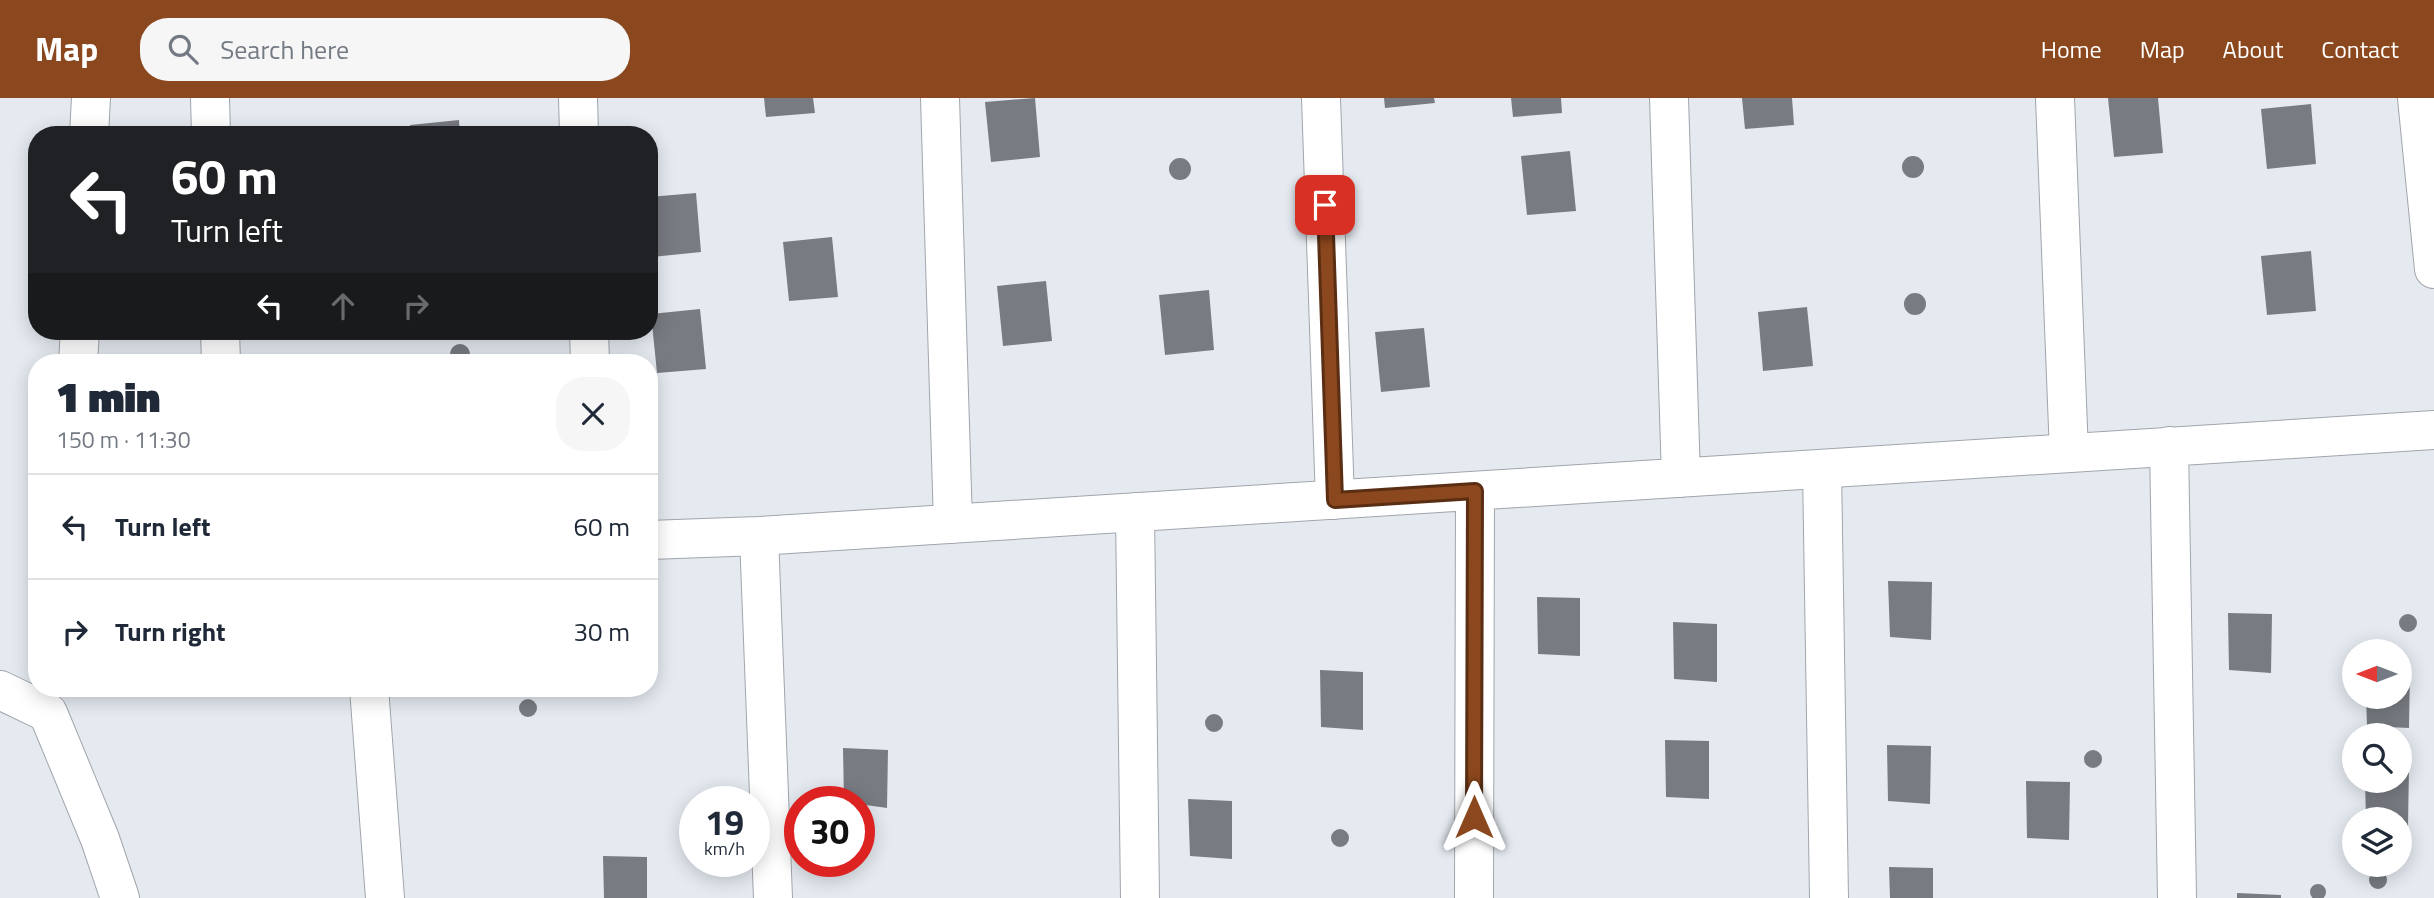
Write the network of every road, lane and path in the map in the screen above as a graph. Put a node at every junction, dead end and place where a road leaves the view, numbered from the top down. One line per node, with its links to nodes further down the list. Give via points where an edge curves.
1 (91, 98): 9 (street)
2 (210, 98): 10 (street)
3 (578, 98): 11 (street)
4 (940, 98): 21 (street)
5 (1321, 98): 19 (street)
6 (1669, 98): 17 (street)
7 (2055, 98): 15 (street)
8 (2417, 98): 12 (street)
9 (89, 126)
10 (211, 126)
11 (579, 126)
12 (2434, 269)
13 (2434, 430): 14 (street)
14 (2169, 446): 15 (street); 35 (street)
15 (2069, 453): 16 (street)
16 (1822, 469): 17 (street); 34 (street)
17 (1681, 478): 18 (street)
18 (1475, 491): 19 (street); 33 (street)
19 (1335, 500): 20 (street)
20 (1135, 512): 21 (street); 32 (street)
21 (953, 524): 22 (street)
22 (759, 536): 23 (street); 31 (street)
23 (658, 540)
24 (0, 690): 25 (street)
25 (28, 696)
26 (31, 697): 28 (street)
27 (370, 697): 30 (street)
28 (48, 701): 29 (street)
29 (120, 898)
30 (385, 898)
31 (773, 898)
32 (1140, 898)
33 (1474, 898)
34 (1829, 898)
35 (2177, 898)

